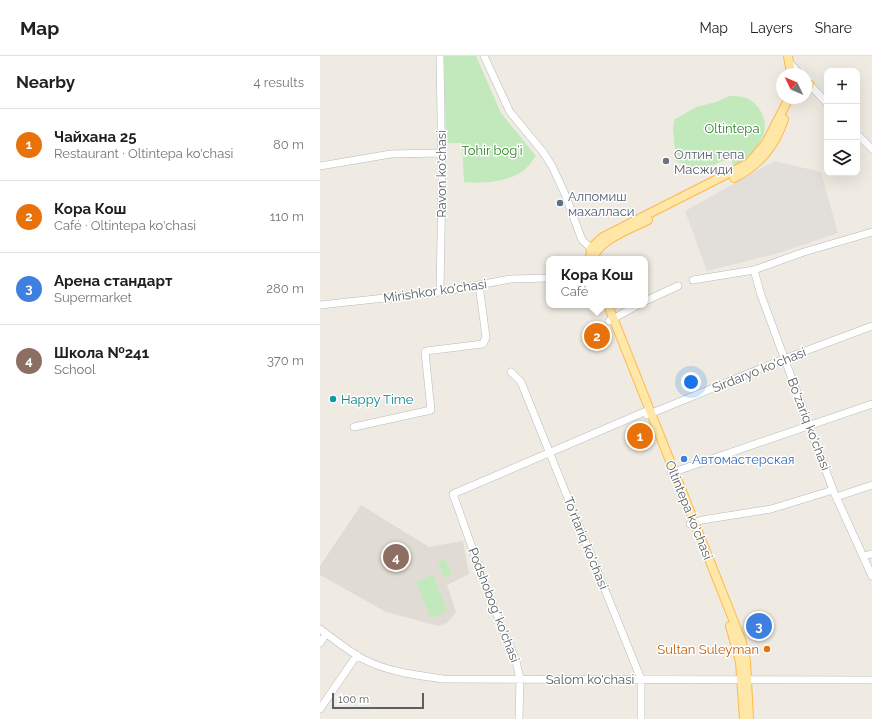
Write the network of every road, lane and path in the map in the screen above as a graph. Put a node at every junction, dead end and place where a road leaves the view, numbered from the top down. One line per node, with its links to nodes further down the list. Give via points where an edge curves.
1 (440, 56): 10 (street, Ravon ko'chasi)
2 (484, 56): 13 (street, via 510,112 552,166 582,240)
3 (788, 59): 4 (street)
4 (795, 68)
5 (812, 89): 6 (street)
6 (824, 100)
7 (786, 104): 13 (main road, via 769,139 753,160 695,194 602,237)
8 (860, 137): 9 (street)
9 (872, 149)
10 (441, 153): 11 (street, via 391,154); 19 (street, Ravon ko'chasi)
11 (320, 166)
12 (872, 232): 14 (street)
13 (593, 253)
14 (754, 270): 16 (street); 27 (street, Bo'zariq ko'chasi)
15 (546, 278): 17 (street, Mirishkor ko'chasi, via 522,278)
16 (693, 280)
17 (480, 285): 19 (street, Mirishkor ko'chasi); 32 (street, via 486,337 483,344 425,352 431,410)
18 (678, 286): 20 (street)
19 (440, 292): 21 (street, Mirishkor ko'chasi)
20 (648, 301)
21 (320, 305)
22 (604, 308): 25 (main road, Oltintepa ko'chasi)
23 (608, 308): 25 (main road, Oltintepa ko'chasi)
24 (632, 308): 25 (street)
25 (610, 319): 30 (main road, Oltintepa ko'chasi)
26 (872, 326): 27 (street, Sirdaryo ko'chasi)
27 (784, 359): 30 (street, Sirdaryo ko'chasi); 31 (street, Bo'zariq ko'chasi)
28 (511, 372): 33 (street, To'rtariq ko'chasi, via 521,382)
29 (872, 404): 31 (street)
30 (648, 412): 33 (street, Sirdaryo ko'chasi); 34 (main road, Oltintepa ko'chasi)
31 (810, 425): 34 (street); 36 (street, Bo'zariq ko'chasi)
32 (354, 426)
33 (549, 451): 37 (street, Sirdaryo ko'chasi); 46 (street, To'rtariq ko'chasi)
34 (672, 473): 38 (main road, Oltintepa ko'chasi)
35 (872, 485): 36 (street)
36 (834, 493): 38 (street, via 770,509); 40 (street, Bo'zariq ko'chasi)
37 (453, 494): 45 (street, Podshobog' ko'chasi, via 490,598 516,661)
38 (692, 523): 47 (main road, Oltintepa ko'chasi, via 729,621)
39 (872, 554): 40 (street)
40 (864, 556): 41 (street, Bo'zariq ko'chasi)
41 (872, 576)
42 (323, 631): 43 (street); 44 (street, Salom ko'chasi)
43 (320, 643)
44 (357, 655): 45 (street, Salom ko'chasi, via 384,668 417,675 465,680); 49 (street)
45 (520, 679): 46 (street, Salom ko'chasi); 50 (street, Podshobog' ko'chasi)
46 (641, 679): 47 (street, Salom ko'chasi); 51 (street, To'rtariq ko'chasi)
47 (745, 679): 48 (street, Salom ko'chasi); 52 (main road, Oltintepa ko'chasi); 53 (main road, Oltintepa ko'chasi)
48 (872, 680)
49 (320, 709)
50 (520, 719)
51 (641, 719)
52 (744, 719)
53 (749, 719)

